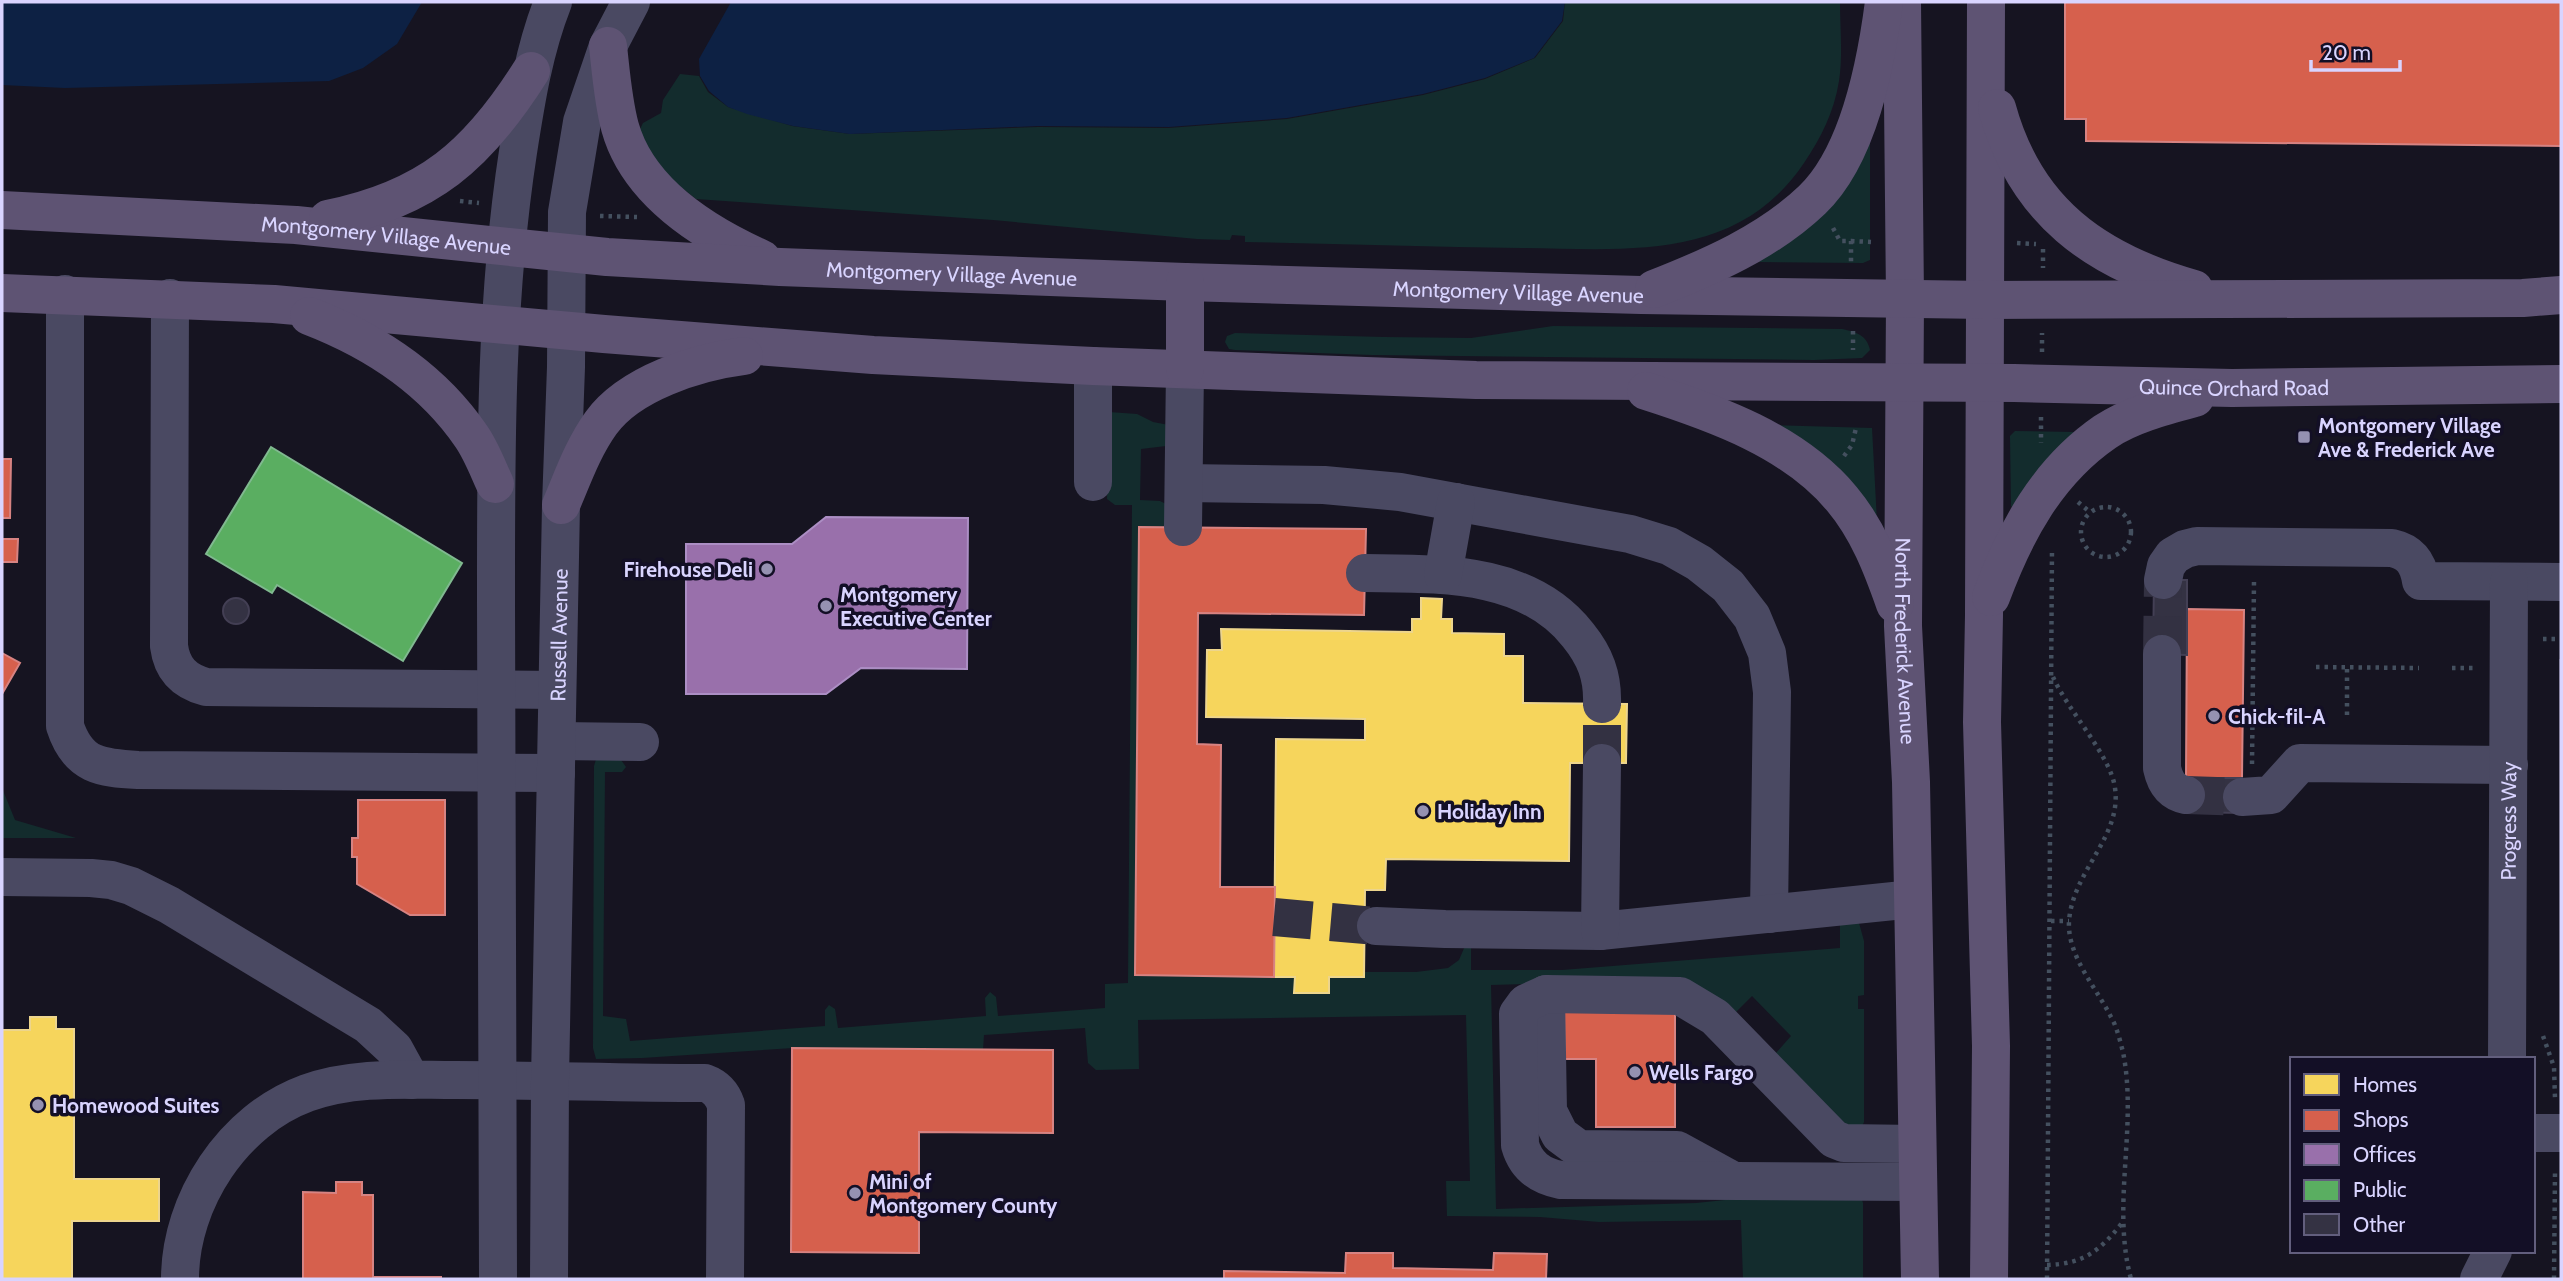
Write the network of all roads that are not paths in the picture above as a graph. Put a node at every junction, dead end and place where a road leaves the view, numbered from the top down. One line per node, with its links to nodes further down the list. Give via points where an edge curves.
1 (553, 2): 7 (street)
2 (631, 2): 6 (street, Russell Avenue)
3 (1884, 2): 17 (main road, via 1863,109 1838,164 1814,199 1775,231 1691,275)
4 (1902, 2): 20 (main road, North Frederick Avenue)
5 (1986, 2): 8 (main road)
6 (608, 46): 12 (street, Russell Avenue, via 582,122 567,212); 13 (main road, via 620,128 632,157 650,182 724,241)
7 (531, 71): 10 (main road, via 506,111 443,174 359,213); 11 (street)
8 (1987, 73): 21 (main road); 22 (main road, via 2018,165 2042,201 2069,227 2099,250 2154,278)
9 (2, 210): 10 (main road, Montgomery Village Avenue)
10 (296, 225): 11 (main road, Montgomery Village Avenue)
11 (507, 246): 12 (main road, Montgomery Village Avenue); 24 (street)
12 (566, 253): 13 (main road, Montgomery Village Avenue); 25 (street, Russell Avenue)
13 (780, 267): 14 (main road, Montgomery Village Avenue)
14 (1185, 282): 17 (main road, Montgomery Village Avenue); 28 (main road)
15 (2, 293): 16 (main road)
16 (65, 294): 19 (main road); 55 (street, via 65,726 78,753 106,769)
17 (1641, 295): 20 (main road, Montgomery Village Avenue)
18 (2561, 295): 22 (main road)
19 (170, 298): 23 (main road); 48 (street, via 169,646 179,673 206,687)
20 (1905, 299): 21 (main road); 30 (main road, North Frederick Avenue)
21 (1986, 300): 22 (main road); 31 (main road)
22 (2233, 300)
23 (274, 303): 24 (main road); 36 (main road, via 358,338 436,391 472,437)
24 (501, 325): 25 (main road); 36 (street)
25 (566, 330): 26 (main road); 38 (street, Russell Avenue)
26 (803, 349): 27 (main road); 38 (main road, via 729,358 668,375 620,404 583,451)
27 (1093, 366): 28 (main road); 34 (street)
28 (1185, 369): 29 (main road); 35 (street)
29 (1614, 381): 30 (main road); 46 (main road, via 1752,431 1824,480 1842,499 1878,557)
30 (1905, 383): 31 (main road, Quince Orchard Road); 46 (main road, North Frederick Avenue)
31 (1986, 383): 33 (main road, Quince Orchard Road); 45 (main road)
32 (2561, 384): 33 (main road, Quince Orchard Road)
33 (2232, 388): 45 (main road, via 2148,412 2107,431 2071,459 2036,502 2003,565)
34 (1093, 482)
35 (1184, 483): 37 (street, via 1362,487); 39 (street)
36 (495, 484): 48 (street)
37 (1456, 502): 41 (street); 60 (street, via 1630,534 1668,546 1728,586 1744,607 1767,653 1772,692)
38 (561, 505): 49 (street, Russell Avenue)
39 (1183, 527)
40 (1365, 573): 41 (street)
41 (1443, 575): 50 (street, via 1502,585 1559,615 1588,647 1598,667)
42 (2163, 580): 43 (street, via 2166,566 2185,548 2254,547 2392,548 2413,558 2421,581)
43 (2510, 582): 44 (street); 54 (street, Progress Way)
44 (2561, 582)
45 (1984, 615): 71 (main road, via 1982,722 1991,1046)
46 (1903, 625): 59 (main road, North Frederick Avenue)
47 (2162, 654): 56 (street, via 2162,768 2171,788)
48 (496, 690): 49 (street); 55 (street)
49 (557, 690): 52 (street, Russell Avenue)
50 (1602, 704)
51 (640, 741): 52 (street)
52 (556, 757): 55 (street); 66 (street, Russell Avenue)
53 (1602, 763): 62 (street)
54 (2508, 765): 57 (street, via 2300,763 2275,792); 63 (street, Progress Way)
55 (495, 772): 65 (street)
56 (2186, 795)
57 (2247, 797)
58 (2, 877): 64 (street, via 101,879 150,895 368,1024 394,1049)
59 (1913, 899): 60 (street); 69 (main road, North Frederick Avenue)
60 (1769, 914): 62 (street)
61 (1376, 926): 62 (street)
62 (1600, 931)
63 (2507, 1057)
64 (411, 1080): 65 (street); 74 (street, via 348,1084 307,1093 245,1133 213,1172 192,1210)
65 (497, 1080): 66 (street); 75 (street)
66 (550, 1080): 76 (street, Russell Avenue); 77 (street, via 705,1083 719,1090 726,1105)
67 (2535, 1133): 68 (street)
68 (2561, 1133)
69 (1917, 1144): 70 (main road, North Frederick Avenue); 70 (street, via 1833,1139 1715,1017 1680,996 1546,994 1526,1003 1517,1019 1519,1135 1523,1153 1533,1168 1546,1176 1561,1180)
70 (1918, 1182): 78 (main road, North Frederick Avenue)
71 (1989, 1237): 79 (main road); 80 (street)
72 (2492, 1253): 81 (street)
73 (2506, 1253): 82 (street)
74 (180, 1279)
75 (498, 1279)
76 (549, 1279)
77 (725, 1279)
78 (1920, 1279)
79 (1989, 1279)
80 (2011, 1279)
81 (2479, 1279)
82 (2506, 1279)

